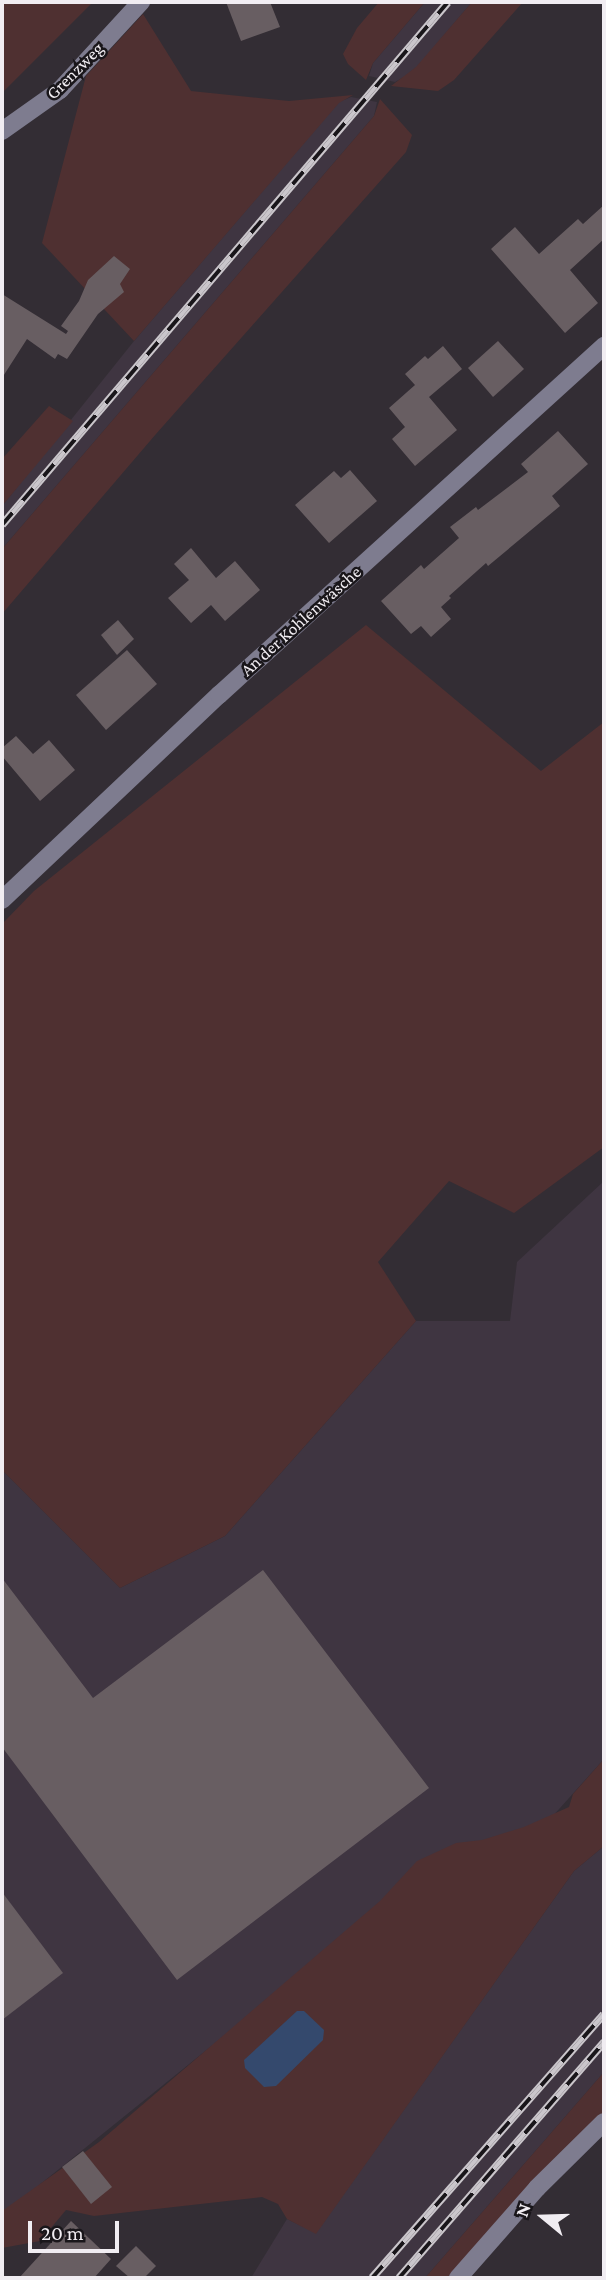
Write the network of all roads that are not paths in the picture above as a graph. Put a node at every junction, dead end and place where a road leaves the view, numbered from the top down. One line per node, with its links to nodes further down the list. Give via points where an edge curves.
1 (141, 2): 2 (street, Grenzweg, via 60,90)
2 (2, 131)
3 (604, 346): 4 (street, An der Kohlenwäsche, via 219,695)
4 (2, 900)
5 (604, 2122): 6 (street, via 537,2188)
6 (458, 2278)

